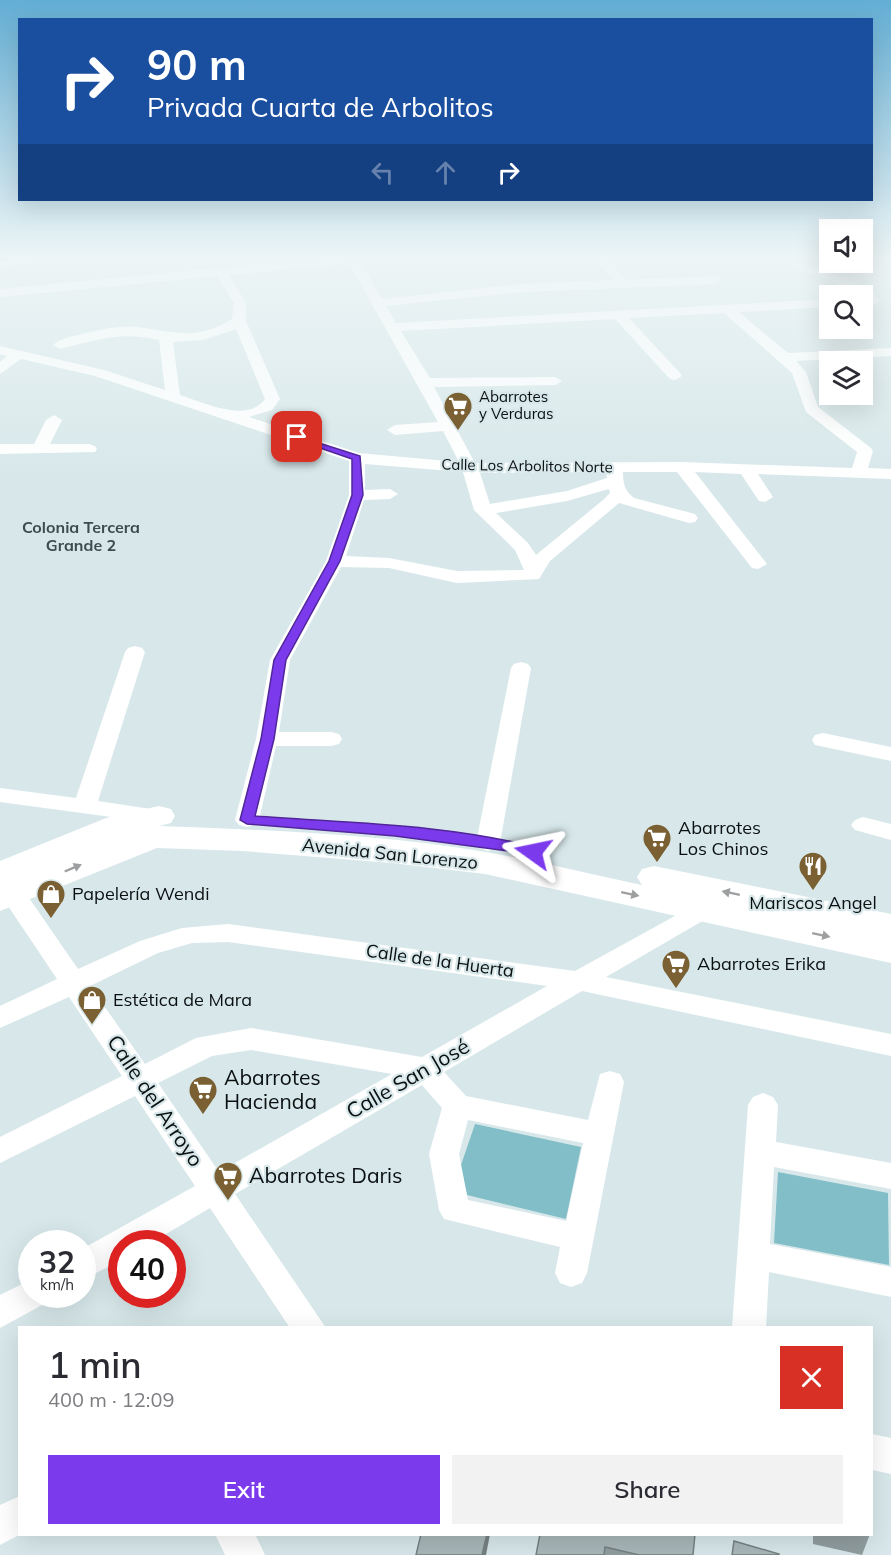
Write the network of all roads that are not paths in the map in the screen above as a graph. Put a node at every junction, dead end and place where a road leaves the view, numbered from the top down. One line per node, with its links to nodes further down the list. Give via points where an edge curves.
1 (226, 331): 6 (street)
2 (243, 331): 17 (street, via 273,399 267,407)
3 (394, 331): 15 (street)
4 (633, 331): 13 (street)
5 (753, 331): 11 (street)
6 (166, 338): 7 (street, via 137,332 97,334); 16 (street)
7 (60, 345)
8 (0, 350): 9 (street, Calle Los Arbolitos Norte)
9 (19, 352): 12 (street); 16 (street, Calle Los Arbolitos Norte)
10 (891, 352): 11 (street)
11 (784, 357): 28 (street, via 799,372 811,410 865,451)
12 (0, 369)
13 (675, 376)
14 (555, 381): 15 (street)
15 (425, 383): 19 (street)
16 (173, 398): 17 (street, Calle Los Arbolitos Norte)
17 (237, 417): 24 (street, Calle Los Arbolitos Norte)
18 (54, 420): 22 (street)
19 (448, 426): 20 (street); 26 (street)
20 (395, 430)
21 (0, 449): 22 (street)
22 (40, 449): 23 (street)
23 (89, 449)
24 (357, 458): 26 (street, Calle Los Arbolitos Norte); 32 (street)
25 (682, 467): 27 (street, Calle Los Arbolitos Norte); 30 (street, Calle Los Arbolitos Norte); 37 (street)
26 (470, 468): 30 (street, Calle Los Arbolitos Norte); 34 (street)
27 (747, 470): 28 (street, Calle Los Arbolitos Norte); 33 (street)
28 (859, 473): 29 (street, Calle Los Arbolitos Norte)
29 (891, 474)
30 (616, 481): 34 (street, via 568,496); 35 (street, via 628,502); 38 (street, via 597,516 548,550)
31 (390, 494): 32 (street)
32 (357, 495): 36 (street)
33 (765, 497)
34 (483, 510): 38 (street, via 522,547)
35 (689, 518)
36 (335, 561): 38 (street, via 389,563 457,578); 41 (street, via 280,660)
37 (758, 564)
38 (533, 571)
39 (135, 652): 46 (street)
40 (521, 668): 51 (street)
41 (267, 739): 42 (street); 47 (street)
42 (331, 739)
43 (823, 741): 44 (street)
44 (891, 754)
45 (0, 795): 46 (street)
46 (84, 807): 49 (street)
47 (247, 820): 49 (street, Avenida San Lorenzo); 51 (street, Avenida San Lorenzo, via 395,831)
48 (863, 825): 50 (street)
49 (156, 827): 52 (street, Avenida San Lorenzo, via 128,844); 53 (street, Avenida San Lorenzo, one-way to 53, via 243,840 485,863)
50 (891, 832)
51 (488, 843): 54 (street, Avenida San Lorenzo, one-way to 51)
52 (3, 885): 57 (street, Calle del Arroyo)
53 (702, 910): 55 (street, Avenida San Lorenzo, one-way to 55); 56 (street, Calle San José)
54 (891, 926)
55 (891, 950)
56 (578, 981): 57 (street, Calle de la Huerta, via 228,933 190,934); 59 (street, Calle de la Huerta); 60 (street, Calle San José)
57 (74, 982): 58 (street, Calle de la Huerta); 61 (street, Calle del Arroyo)
58 (0, 1018)
59 (891, 1045)
60 (425, 1069): 61 (street, via 250,1039 206,1046); 64 (street); 69 (street, Calle San José)
61 (140, 1080): 66 (street); 69 (street, Calle del Arroyo)
62 (610, 1082): 65 (street)
63 (763, 1105): 67 (street)
64 (457, 1106): 65 (street); 70 (street, via 444,1154 455,1210)
65 (599, 1134): 70 (street)
66 (0, 1151)
67 (760, 1152): 68 (street); 71 (street)
68 (891, 1176)
69 (215, 1190): 72 (street, Calle San José); 77 (street, Calle del Arroyo)
70 (578, 1237): 73 (street)
71 (754, 1255): 74 (street); 78 (street)
72 (96, 1258)
73 (571, 1273)
74 (891, 1282)
75 (18, 1302): 76 (street)
76 (0, 1313)
77 (308, 1326)
78 (749, 1326)
79 (873, 1452): 80 (street)
80 (891, 1456)
81 (18, 1515): 82 (street)
82 (0, 1526)
83 (235, 1536): 84 (street)
84 (246, 1555)

